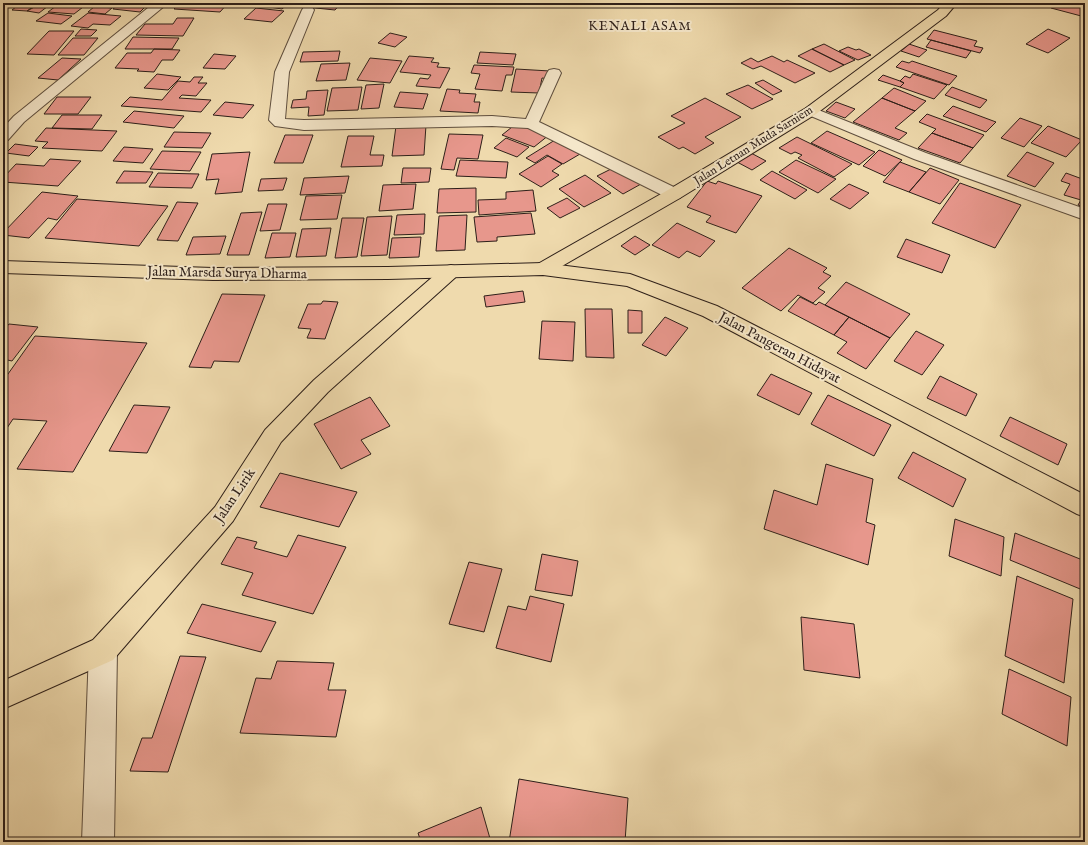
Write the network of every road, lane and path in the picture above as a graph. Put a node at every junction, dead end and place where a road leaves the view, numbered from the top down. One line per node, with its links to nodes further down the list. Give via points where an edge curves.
1 (162, 3): 7 (street)
2 (951, 3): 5 (main road, Jalan Letnan Muda Sarniem, via 942,13)
3 (308, 10): 8 (street, via 282,72 277,120 280,123 304,125 492,121)
4 (554, 73): 8 (street)
5 (811, 111): 10 (main road, Jalan Letnan Muda Sarniem); 11 (street, via 920,156)
6 (3, 113): 7 (street)
7 (19, 119): 9 (street)
8 (531, 124): 10 (street)
9 (3, 137)
10 (674, 194): 13 (main road, Jalan Letnan Muda Sarniem)
11 (1085, 215)
12 (3, 267): 14 (main road, Jalan Marsda Surya Dharma, via 212,274)
13 (543, 269): 14 (main road, Jalan Pangeran Hidayat); 15 (main road, Jalan Pangeran Hidayat, via 630,280 710,311)
14 (451, 271): 16 (main road, Jalan Lirik, via 321,386 273,436 224,514)
15 (1085, 507)
16 (103, 650): 17 (main road, Jalan Lirik); 18 (street)
17 (3, 695)
18 (98, 842)

